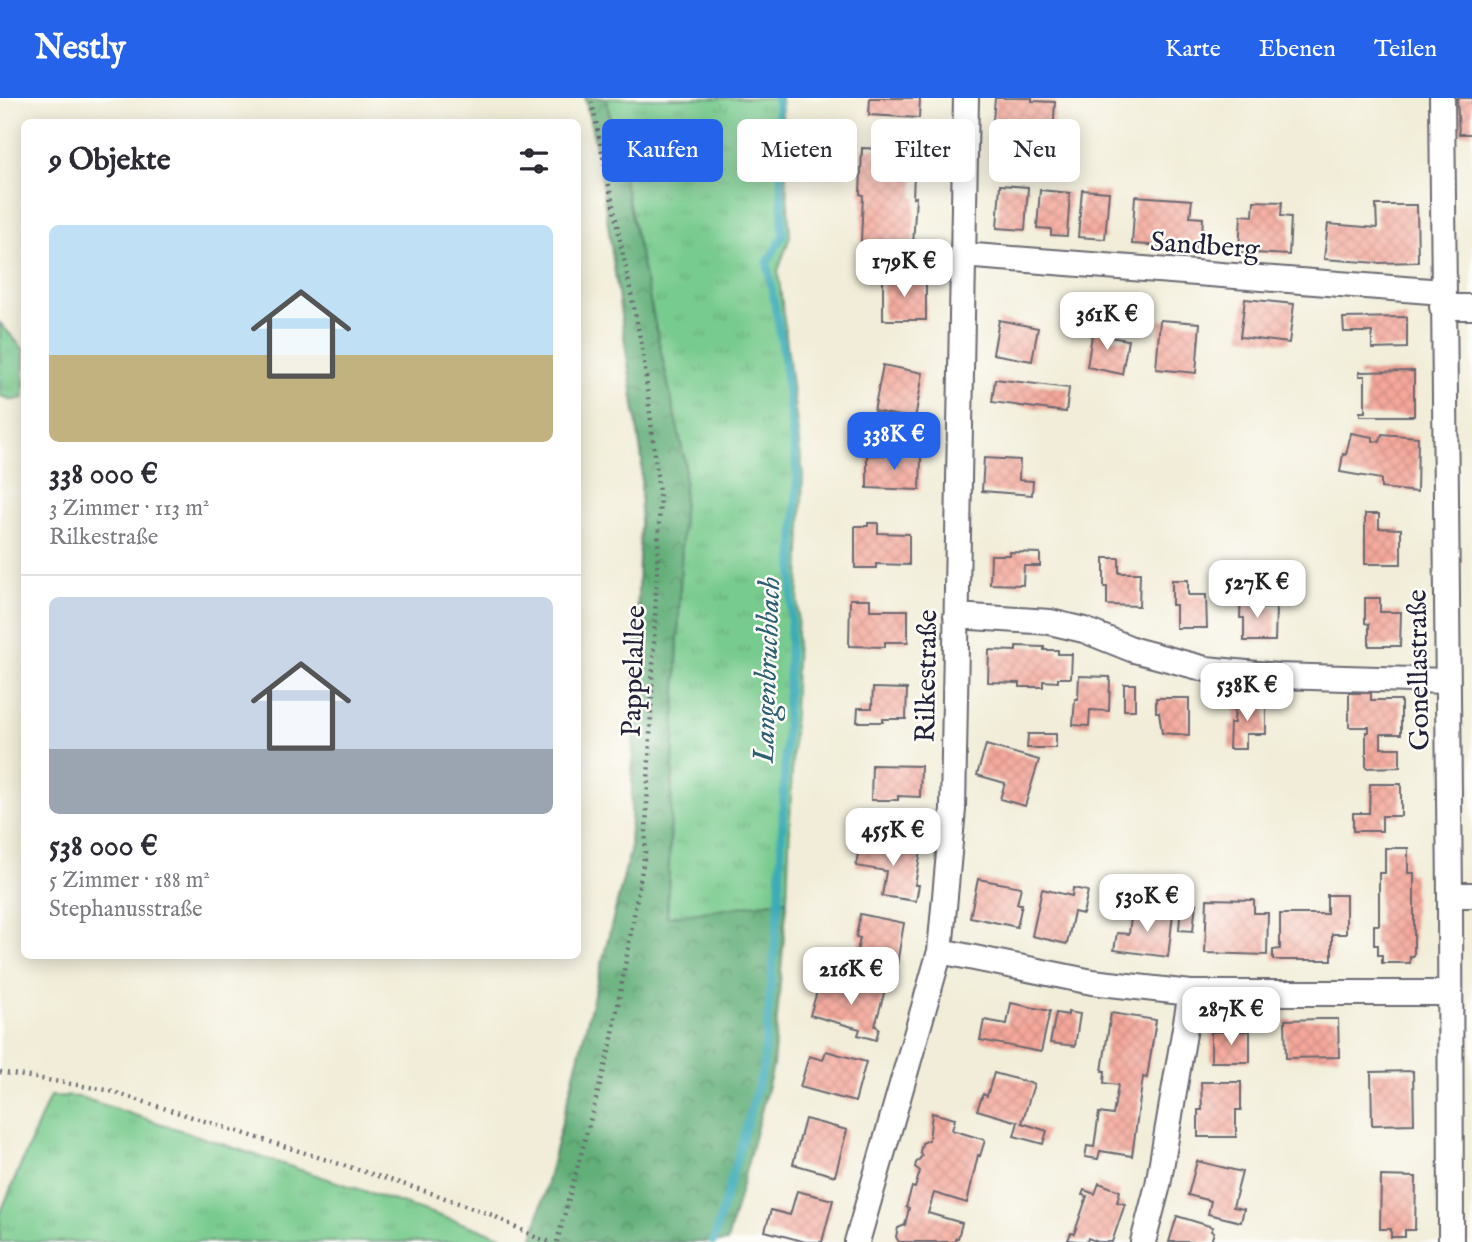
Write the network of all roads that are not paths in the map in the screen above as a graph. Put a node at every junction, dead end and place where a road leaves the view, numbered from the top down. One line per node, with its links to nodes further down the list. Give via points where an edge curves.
1 (966, 98): 3 (street, Rilkestraße)
2 (1441, 98): 4 (street, Gonellastraße)
3 (962, 255): 4 (street, Sandberg); 6 (street, Rilkestraße)
4 (1443, 300): 5 (street, Sandberg); 7 (street, Gonellastraße)
5 (1472, 307)
6 (956, 616): 7 (street, via 1051,622 1206,669); 9 (street, Rilkestraße, via 953,809)
7 (1447, 681): 8 (street, Gonellastraße)
8 (1461, 895): 11 (street, Gonellastraße)
9 (940, 951): 10 (street, via 1093,982); 13 (street, Rilkestraße)
10 (1191, 993): 11 (street); 14 (street, via 1158,1185)
11 (1449, 993): 12 (street, Gonellastraße)
12 (1460, 1174): 15 (street, Gonellastraße)
13 (857, 1242)
14 (1143, 1242)
15 (1451, 1242)

